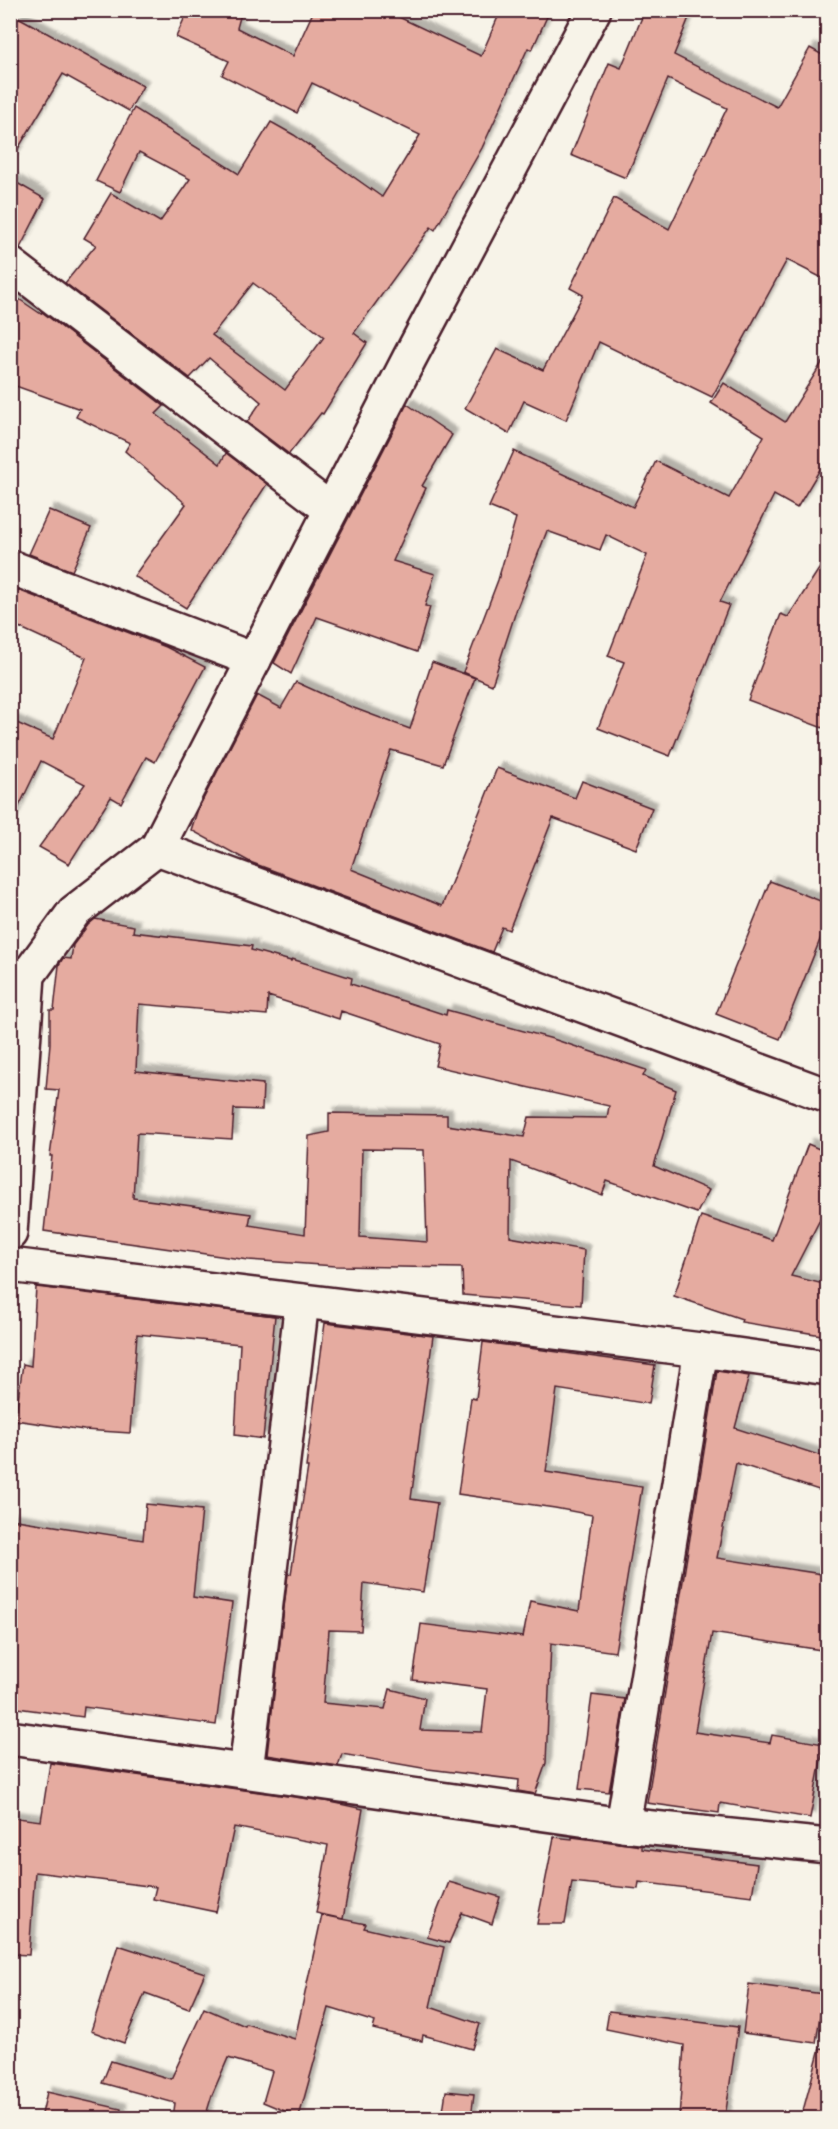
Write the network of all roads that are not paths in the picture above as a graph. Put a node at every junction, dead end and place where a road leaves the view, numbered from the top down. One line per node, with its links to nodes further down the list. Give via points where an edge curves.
1 (594, 10): 3 (street)
2 (10, 264): 3 (street)
3 (331, 510): 5 (street)
4 (10, 567): 5 (street)
5 (254, 660): 6 (street)
6 (157, 848): 7 (street); 8 (street, via 74,912 28,975)
7 (828, 1096)
8 (10, 1233)
9 (10, 1265): 10 (street)
10 (302, 1301): 11 (street); 14 (street)
11 (701, 1350): 12 (street); 15 (street)
12 (828, 1368)
13 (10, 1738): 14 (street)
14 (246, 1771): 15 (street)
15 (623, 1826): 16 (street)
16 (828, 1846)

